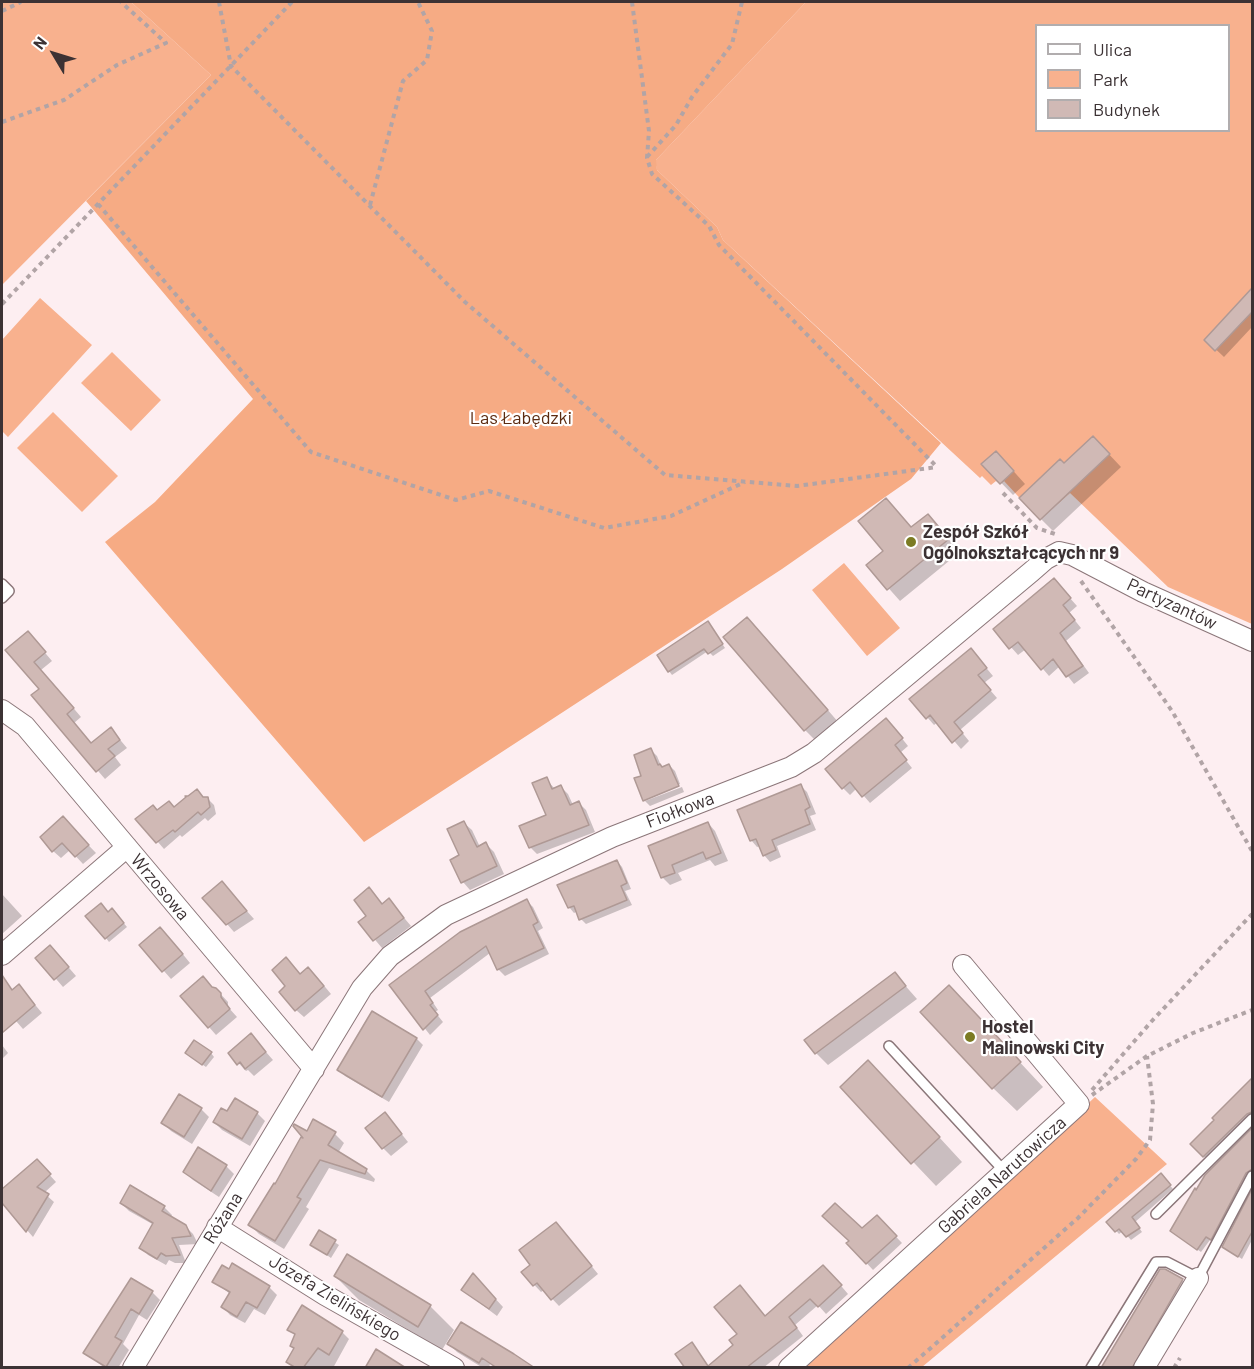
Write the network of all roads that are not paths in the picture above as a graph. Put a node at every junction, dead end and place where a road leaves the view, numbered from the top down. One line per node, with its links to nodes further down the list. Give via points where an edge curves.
1 (1059, 552): 4 (street, Partyzantów); 10 (street, Fiołkowa, via 1038,565 814,753 791,767 612,837 446,915 390,957 362,988)
2 (2, 584): 3 (lane, via 9,591)
3 (2, 598)
4 (1252, 641)
5 (2, 710): 6 (street, Wrzosowa, via 25,726)
6 (127, 847): 7 (street); 10 (street, Wrzosowa)
7 (2, 954)
8 (963, 964): 12 (street, Gabriela Narutowicza, via 1079,1104)
9 (889, 1046): 12 (lane)
10 (314, 1069): 15 (street, Różana)
11 (1252, 1119): 14 (lane)
12 (1005, 1172): 19 (street, Gabriela Narutowicza)
13 (1252, 1176): 16 (lane)
14 (1156, 1214)
15 (217, 1227): 17 (street, Różana); 18 (street, Józefa Zielińskiego)
16 (1198, 1278): 20 (lane, via 1167,1262 1156,1262); 21 (street)
17 (133, 1368)
18 (454, 1368)
19 (789, 1368)
20 (1091, 1368)
21 (1144, 1368)

